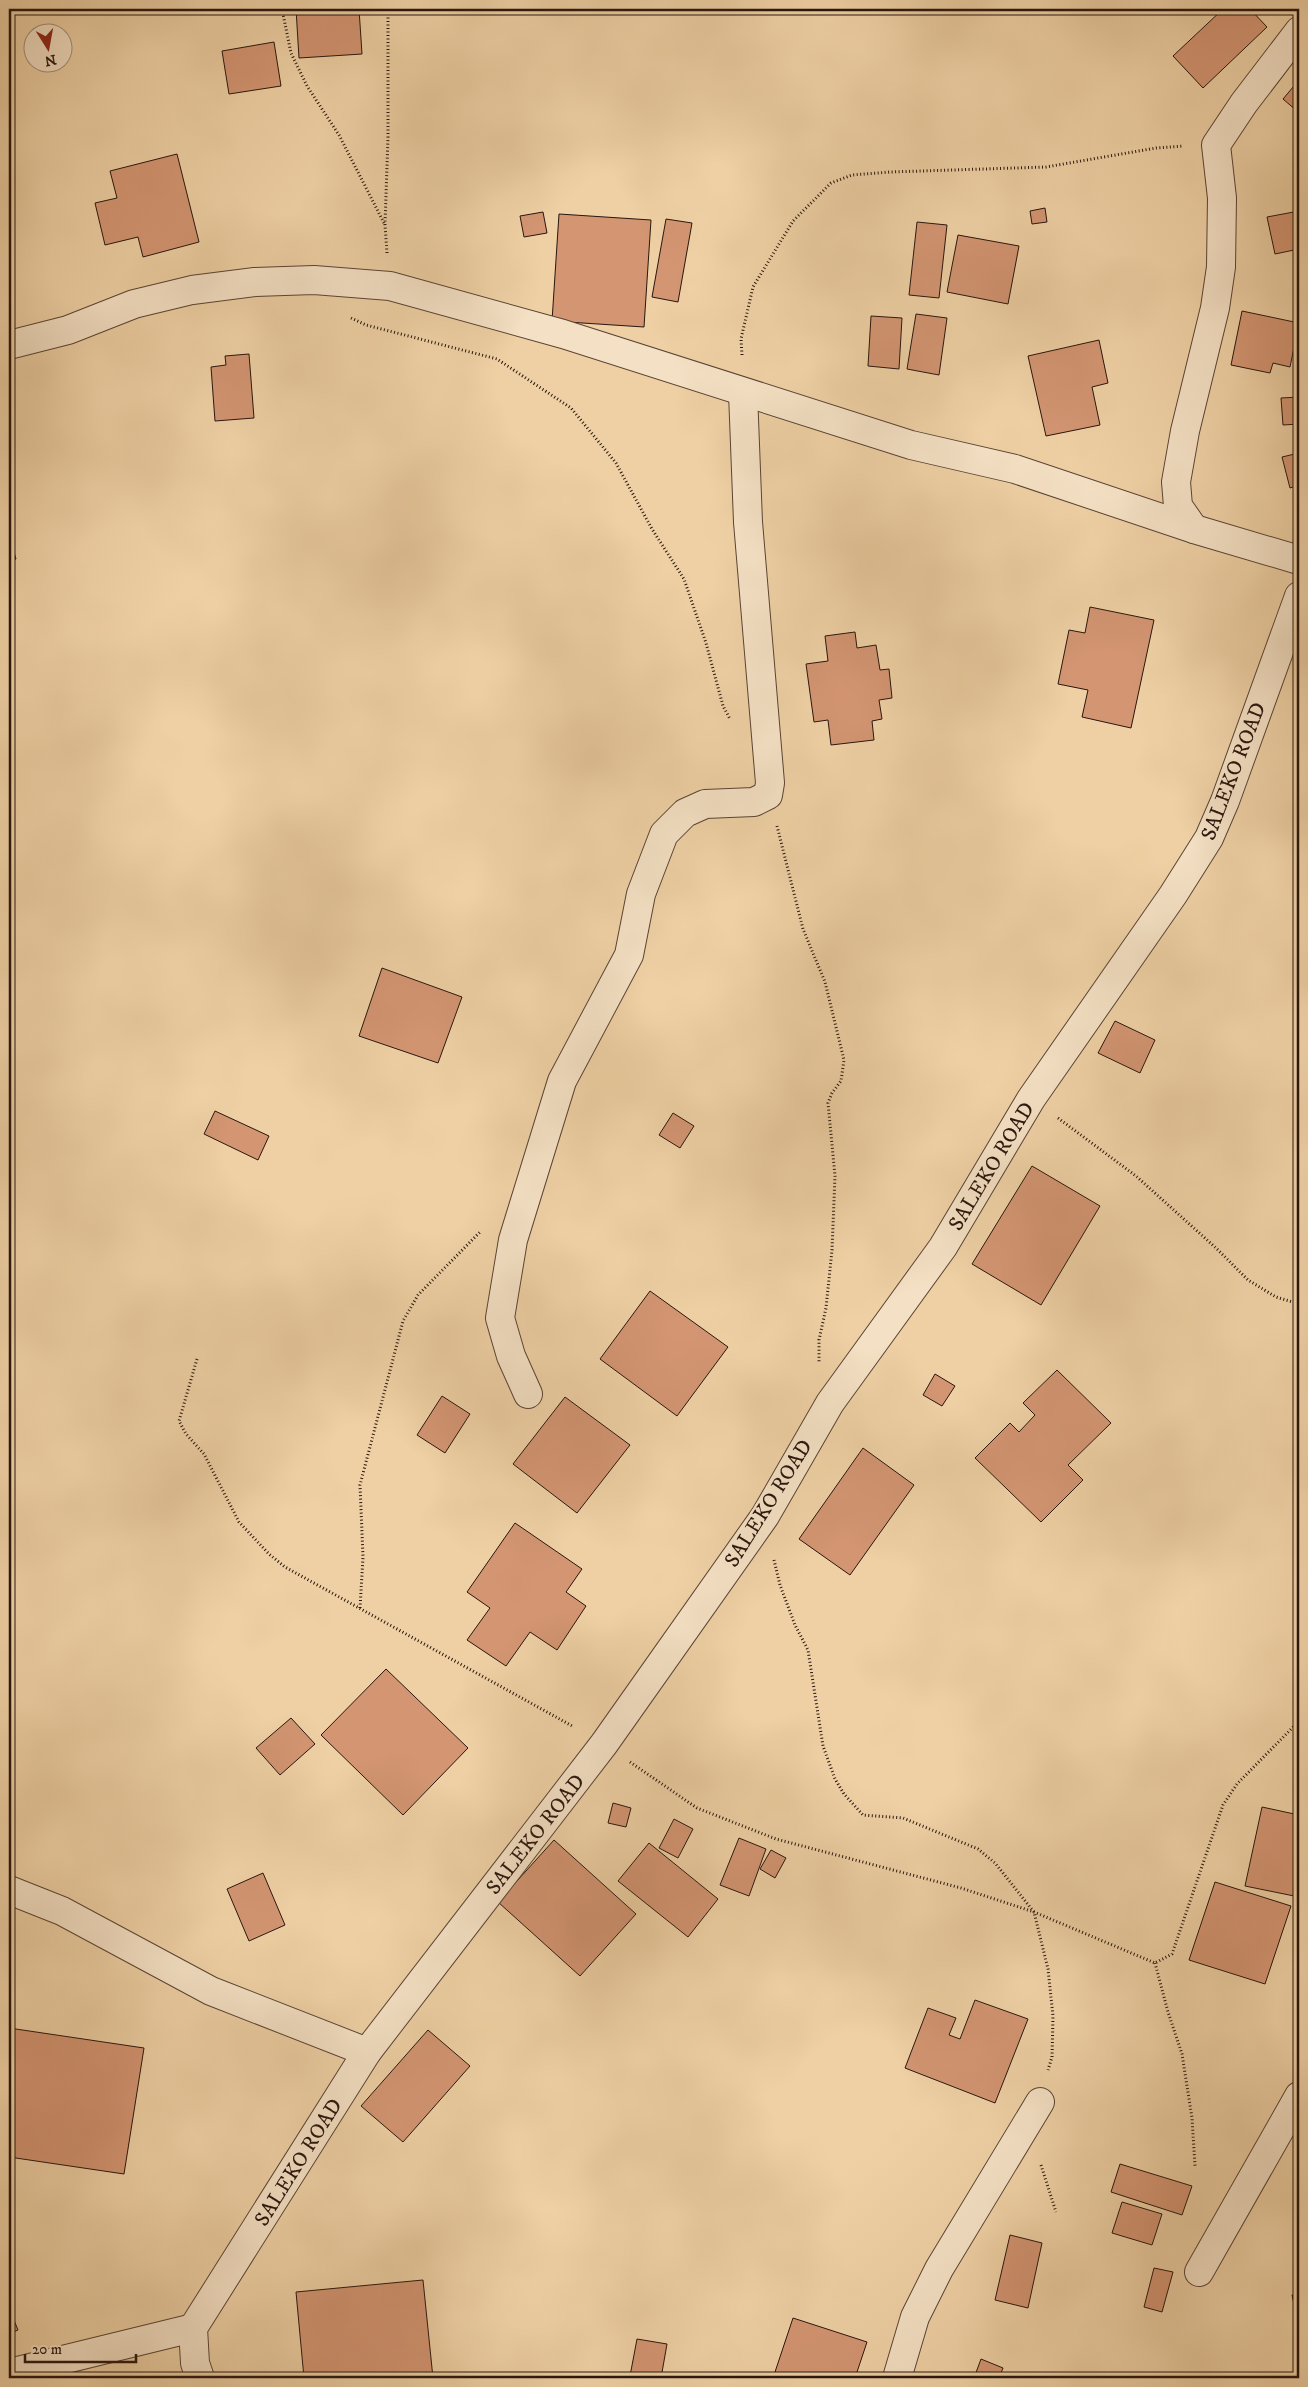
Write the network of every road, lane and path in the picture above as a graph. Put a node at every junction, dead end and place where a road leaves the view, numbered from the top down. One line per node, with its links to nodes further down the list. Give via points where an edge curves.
1 (282, 9): 5 (path, via 291,53 306,86 338,135)
2 (388, 9): 5 (path)
3 (1299, 31): 4 (street, via 1244,102)
4 (1216, 145): 9 (path, via 1156,148 1046,167 852,175 831,183 793,221 753,287 741,339); 10 (street, via 1222,198 1221,267 1215,308 1184,431 1176,482 1178,506)
5 (385, 225): 7 (path)
6 (314, 280): 7 (street); 8 (street, via 255,282 192,290 134,304 68,330); 13 (path, via 335,305 366,325 497,359 571,408 616,463 684,579 723,706)
7 (390, 286): 9 (street, via 563,334)
8 (9, 345)
9 (743, 392): 10 (street, via 911,445 1016,469); 14 (street, via 748,522 770,783)
10 (1194, 529): 11 (street)
11 (1299, 560)
12 (1299, 596): 15 (street, SALEKO ROAD, via 1209,838)
13 (731, 722)
14 (768, 795): 19 (street, via 754,802 705,804 685,813 664,834 641,894 629,955 562,1081 513,1240 500,1318 511,1356); 20 (path, via 803,928 825,982 844,1060 841,1081 828,1103 835,1176 832,1250 818,1358)
15 (1031, 1099): 17 (path, via 1136,1176 1248,1280 1276,1297); 20 (street, SALEKO ROAD, via 943,1247)
16 (484, 1228): 22 (path, via 418,1295 403,1321 360,1485 363,1557)
17 (1299, 1304)
18 (197, 1359): 22 (path, via 179,1421 204,1454 239,1522 268,1554 285,1567)
19 (528, 1394)
20 (830, 1403): 21 (street, SALEKO ROAD)
21 (765, 1516): 24 (street, SALEKO ROAD); 26 (path, via 780,1584 808,1650 822,1746 844,1794 864,1815 903,1818 978,1849 996,1863)
22 (360, 1608): 24 (path)
23 (1299, 1721): 27 (path, via 1236,1784 1223,1805 1172,1954)
24 (604, 1744): 26 (path, via 697,1808 776,1839 961,1888); 28 (street, SALEKO ROAD)
25 (9, 1890): 28 (street, via 62,1911 211,1990)
26 (1034, 1912): 27 (path); 30 (path, via 1048,1969 1053,2016 1052,2057)
27 (1155, 1963): 32 (path, via 1182,2054 1192,2118)
28 (367, 2052): 35 (street, SALEKO ROAD)
29 (1299, 2096): 34 (street)
30 (1040, 2102): 38 (street, via 939,2269 915,2317)
31 (1040, 2162): 33 (path)
32 (1194, 2166)
33 (1056, 2212)
34 (1200, 2272)
35 (193, 2328): 36 (street); 37 (street, via 195,2364)
36 (9, 2373)
37 (200, 2378)
38 (897, 2378)

